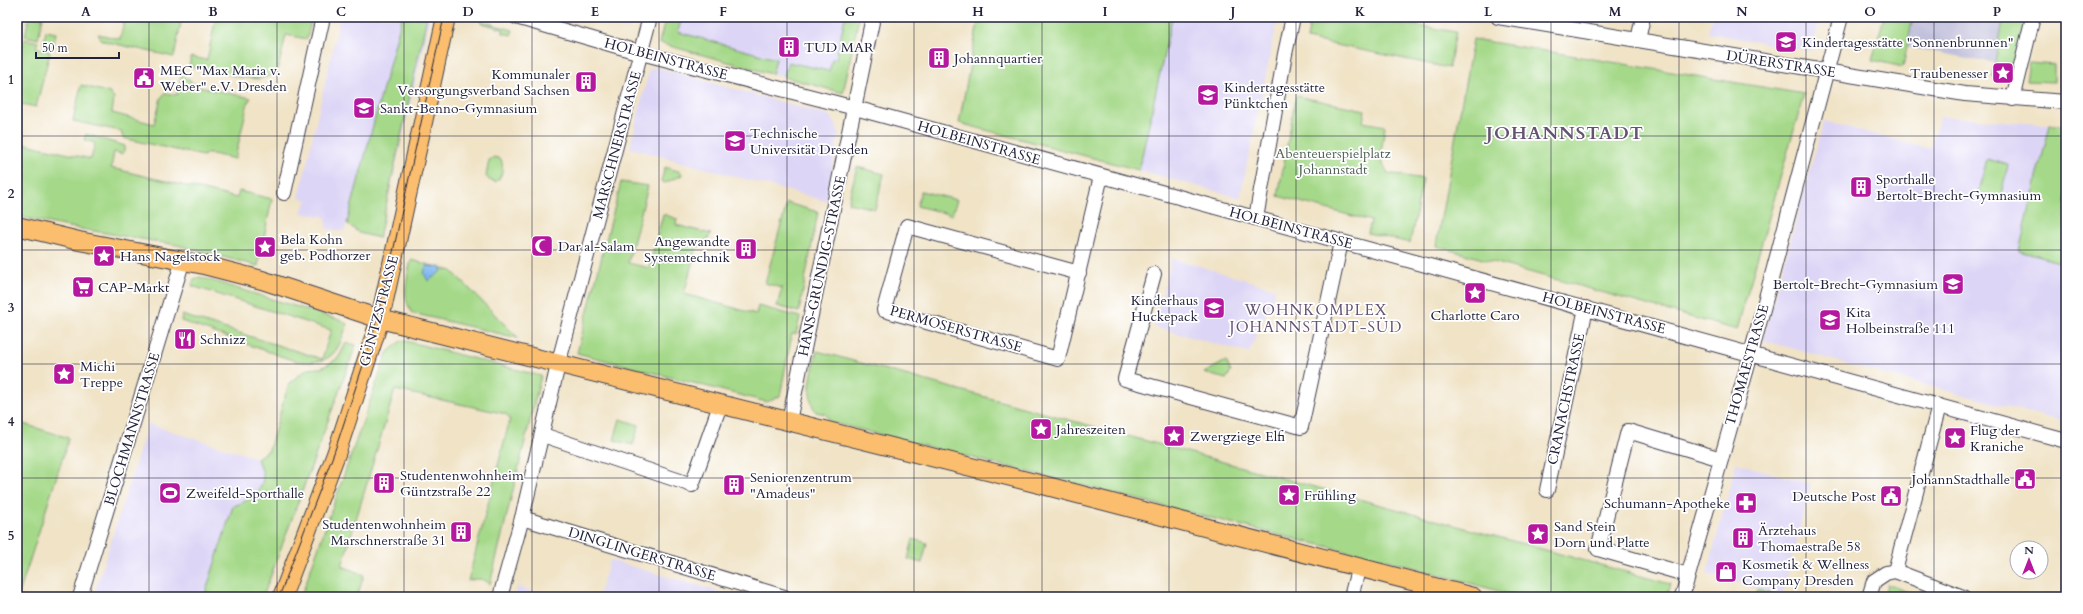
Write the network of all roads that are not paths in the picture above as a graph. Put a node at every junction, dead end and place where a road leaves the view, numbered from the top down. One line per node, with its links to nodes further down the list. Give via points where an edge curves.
1 (323, 17): 18 (street)
2 (446, 17): 26 (main road, GÜNTZSTRASSE)
3 (516, 17): 12 (street, HOLBEINSTRASSE)
4 (650, 17): 12 (street, MARSCHNERSTRASSE)
5 (873, 17): 16 (street, HANS-GRUNDIG-STRASSE)
6 (1293, 17): 19 (street)
7 (1498, 17): 11 (street, DÜRERSTRASSE)
8 (1643, 17): 11 (street)
9 (1840, 17): 13 (street, THOMAESTRASSE)
10 (2033, 17): 14 (street)
11 (1638, 40): 13 (street, DÜRERSTRASSE)
12 (642, 53): 16 (street, HOLBEINSTRASSE); 28 (street, MARSCHNERSTRASSE)
13 (1827, 72): 14 (street, DÜRERSTRASSE); 27 (street, THOMAESTRASSE)
14 (2013, 99): 15 (street, DÜRERSTRASSE)
15 (2066, 102)
16 (855, 108): 17 (street, HOLBEINSTRASSE); 31 (street, HANS-GRUNDIG-STRASSE)
17 (1100, 176): 19 (street, HOLBEINSTRASSE); 23 (street, PERMOSERSTRASSE)
18 (284, 193)
19 (1256, 218): 21 (street, HOLBEINSTRASSE)
20 (17, 226): 22 (main road, via 79,241)
21 (1341, 242): 24 (street, via 1301,427 1125,379); 25 (street, HOLBEINSTRASSE)
22 (183, 260): 26 (main road, via 262,280); 41 (street, BLOCHMANNSTRASSE)
23 (1079, 273): 23 (street, PERMOSERSTRASSE, via 1058,359 884,310 907,226)
24 (1154, 274)
25 (1586, 308): 27 (street, HOLBEINSTRASSE); 35 (street, CRANACHSTRASSE)
26 (380, 318): 28 (main road); 42 (main road, GÜNTZSTRASSE, via 336,454)
27 (1751, 354): 30 (street, HOLBEINSTRASSE); 34 (street, THOMAESTRASSE)
28 (558, 365): 29 (main road); 32 (street, MARSCHNERSTRASSE)
29 (720, 405): 31 (main road); 32 (street, via 692,485)
30 (1938, 406): 33 (street, HOLBEINSTRASSE); 38 (street)
31 (789, 421): 37 (main road)
32 (542, 435): 36 (street, MARSCHNERSTRASSE)
33 (2066, 441)
34 (1721, 459): 39 (street, THOMAESTRASSE); 39 (street, via 1628,431 1598,549)
35 (1547, 490)
36 (522, 518): 40 (street, DINGLINGERSTRASSE); 43 (street, MARSCHNERSTRASSE)
37 (1359, 566): 45 (street); 46 (main road)
38 (1895, 571): 48 (street, via 1886,573 1874,581); 49 (street)
39 (1688, 575): 47 (street, THOMAESTRASSE)
40 (758, 593): 44 (street, DINGLINGERSTRASSE)
41 (80, 597)
42 (282, 597)
43 (500, 597)
44 (784, 597)
45 (1351, 597)
46 (1473, 597)
47 (1682, 597)
48 (1869, 597)
49 (1963, 597)

